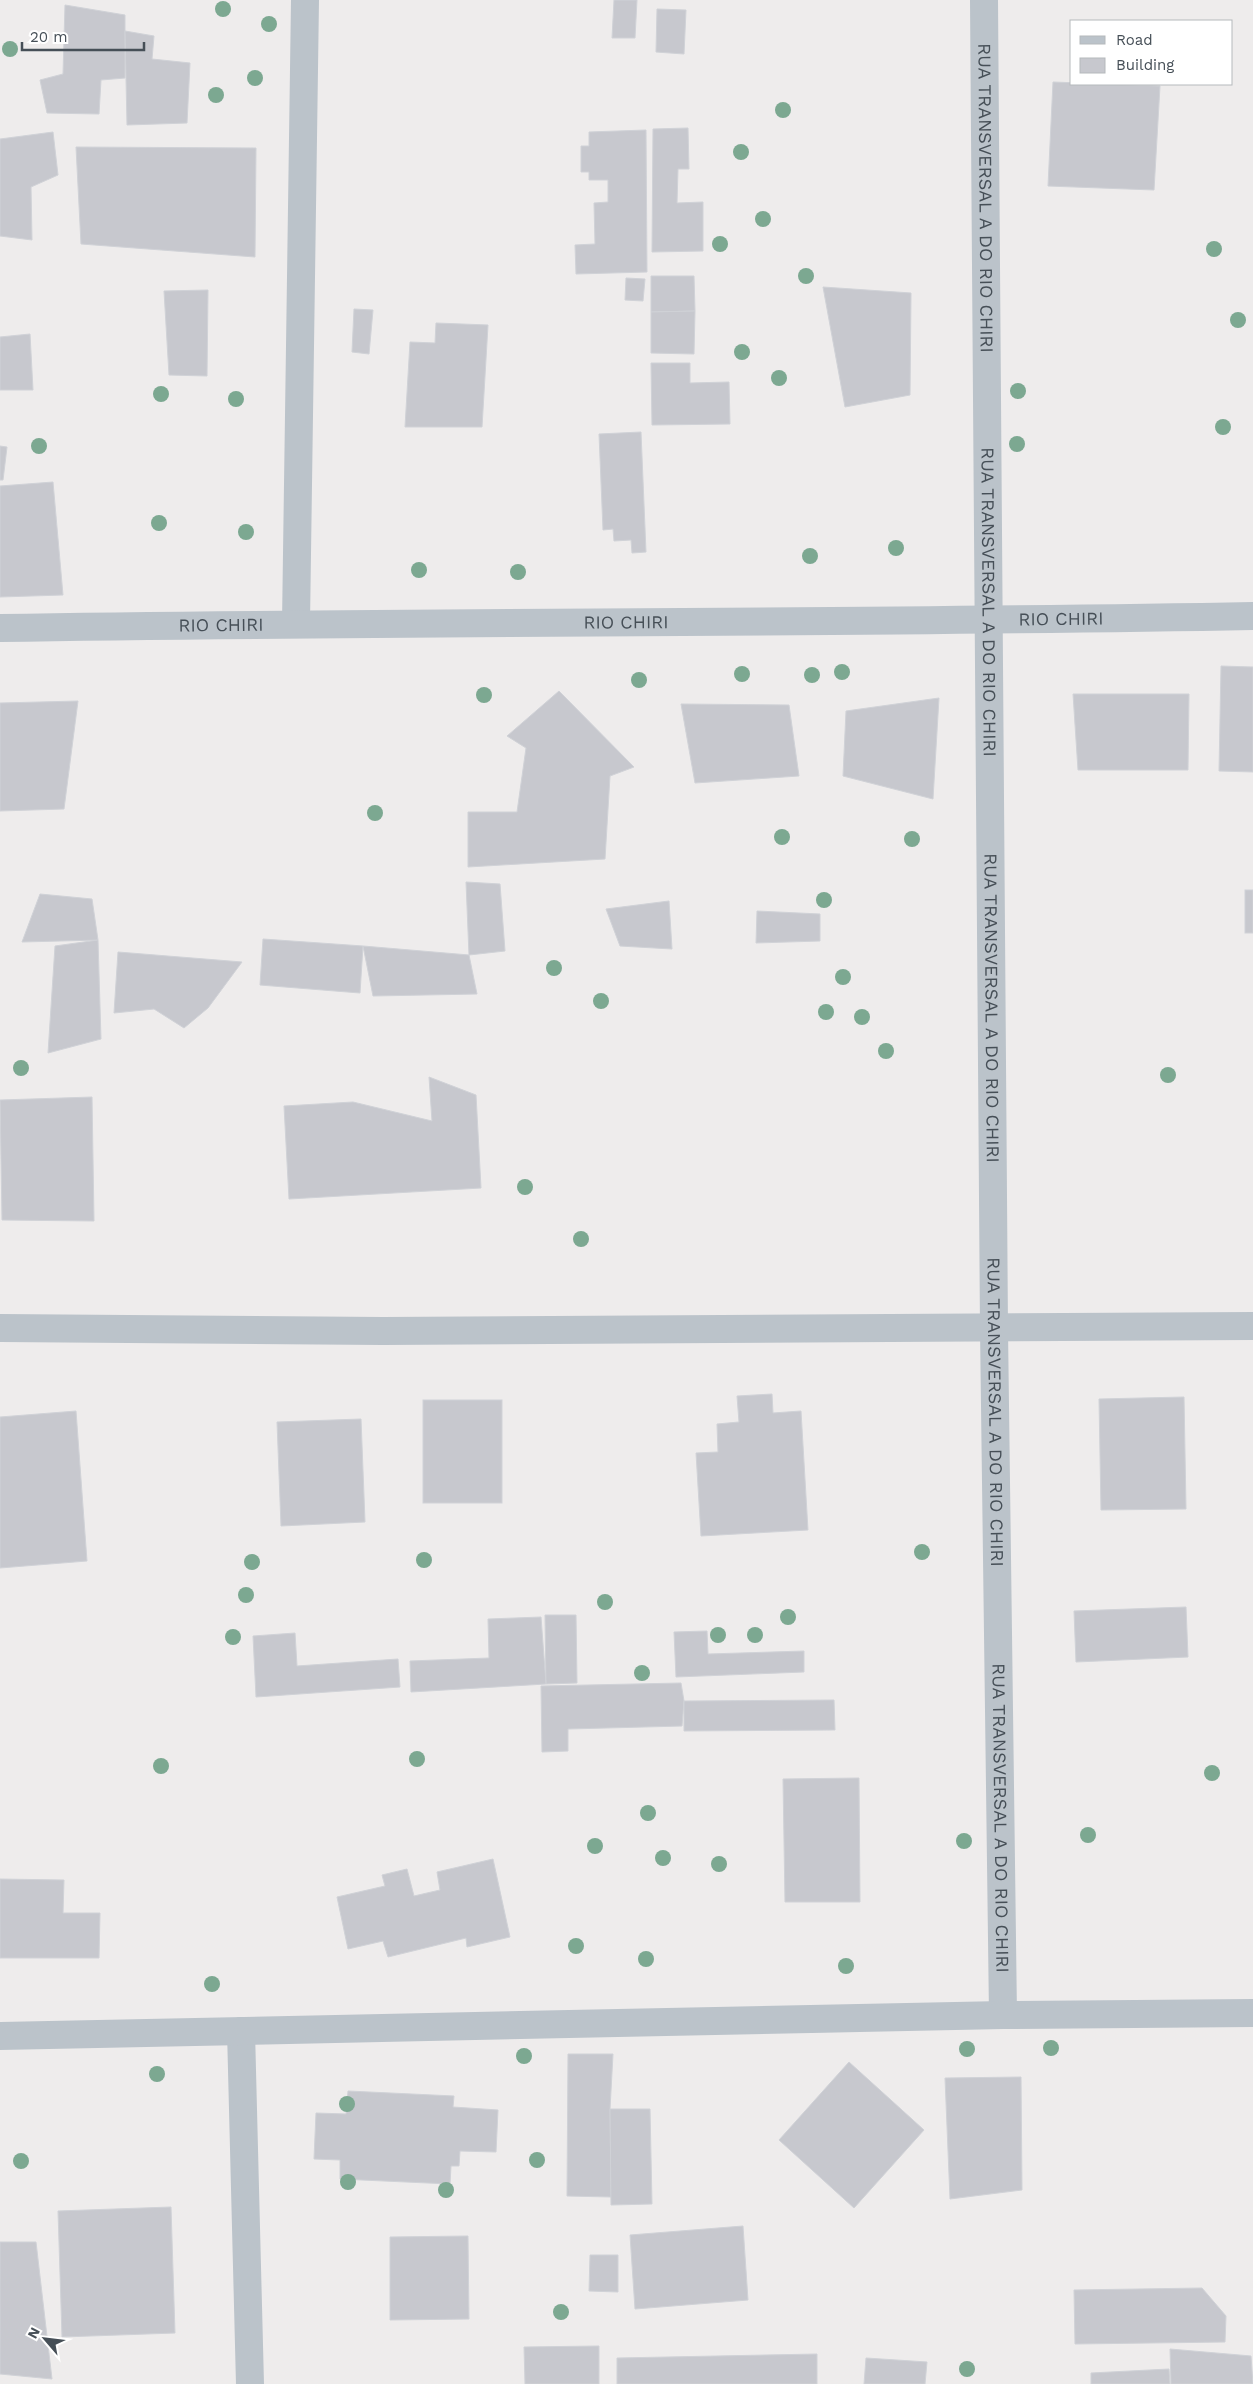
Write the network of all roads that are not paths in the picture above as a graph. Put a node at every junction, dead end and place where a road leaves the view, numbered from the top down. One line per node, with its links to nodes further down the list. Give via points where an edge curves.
1 (305, 0): 5 (street)
2 (984, 0): 4 (street, RUA TRANSVERSAL A DO RIO CHIRI)
3 (1253, 616): 4 (street, RIO CHIRI)
4 (989, 621): 5 (street, RIO CHIRI); 9 (street, RUA TRANSVERSAL A DO RIO CHIRI)
5 (296, 623): 6 (street, RIO CHIRI)
6 (0, 628)
7 (1253, 1326): 9 (street)
8 (0, 1328): 9 (street, via 383,1332)
9 (994, 1328): 11 (street, RUA TRANSVERSAL A DO RIO CHIRI)
10 (1253, 2013): 11 (street)
11 (1003, 2015): 12 (street)
12 (241, 2031): 13 (street); 14 (street)
13 (0, 2036)
14 (250, 2384)

